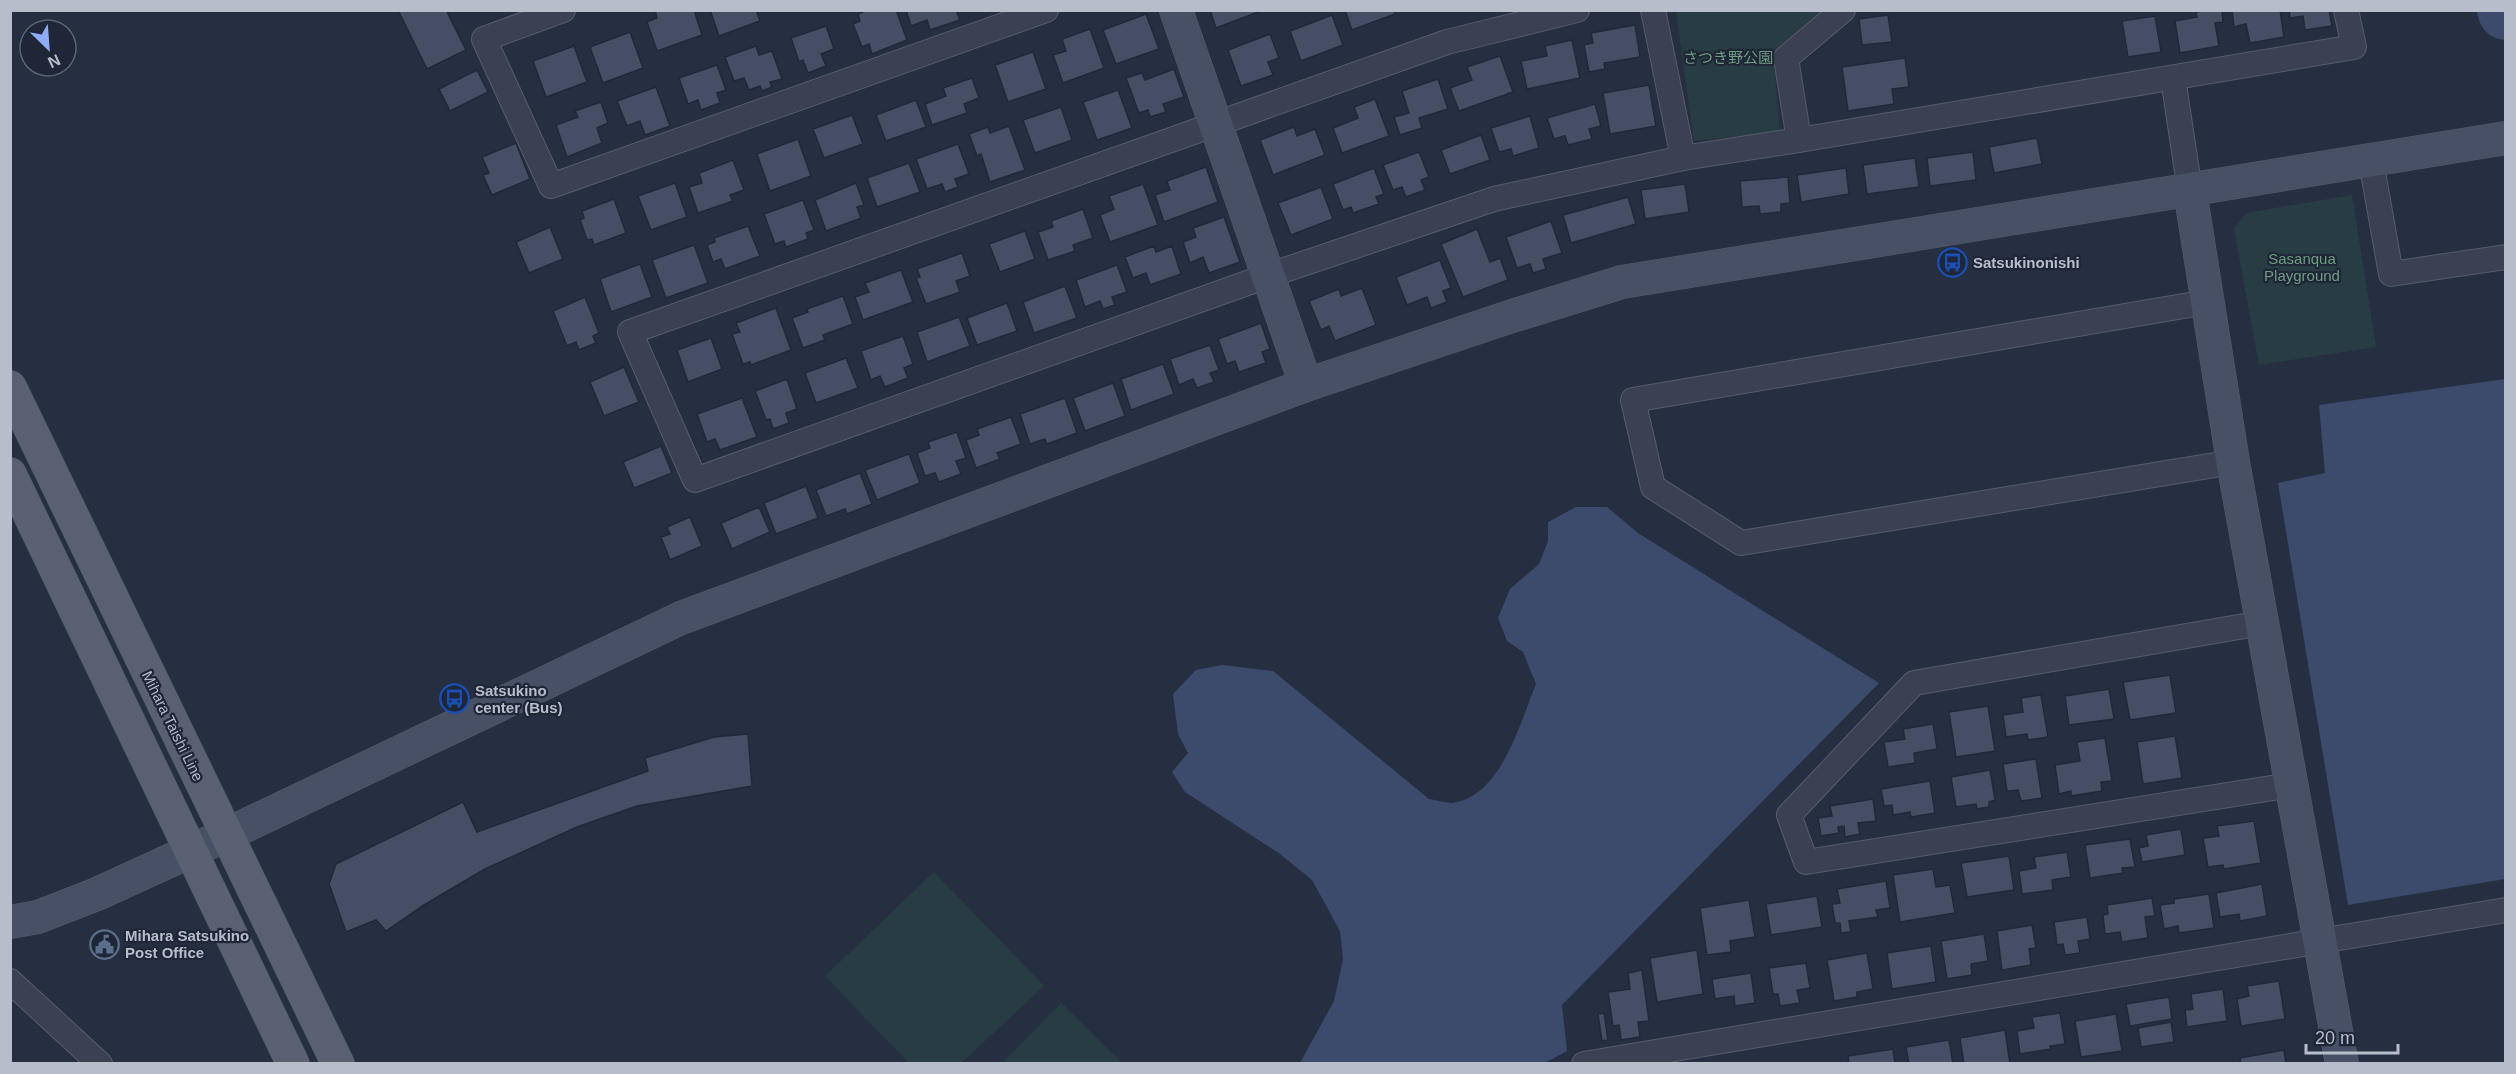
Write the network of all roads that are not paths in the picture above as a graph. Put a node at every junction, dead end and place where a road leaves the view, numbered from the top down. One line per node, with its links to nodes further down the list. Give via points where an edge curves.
1 (563, 10): 2 (street, via 484,39 551,186)
2 (1046, 10)
3 (1176, 10): 9 (street)
4 (1577, 10): 9 (street, via 1447,42)
5 (1653, 10): 12 (street)
6 (1843, 10): 11 (street, via 1786,58)
7 (2346, 10): 8 (street, via 2354,47)
8 (2173, 78): 11 (street); 14 (street)
9 (1217, 124): 16 (street); 16 (street, via 630,332 695,480)
10 (2505, 138): 13 (street)
11 (1799, 140): 12 (street)
12 (1683, 158): 16 (street, via 1494,199)
13 (2371, 161): 14 (street); 15 (street, via 2391,274)
14 (2190, 191): 17 (street); 18 (street, via 1622,282)
15 (2505, 257)
16 (1267, 276): 18 (street)
17 (2207, 302): 20 (street); 20 (street, via 1633,400 1653,487 1741,543)
18 (1306, 385): 24 (street, via 681,618)
19 (10, 387): 24 (main road, Mihara Taishi Line)
20 (2233, 462): 22 (street)
21 (10, 474): 25 (main road)
22 (2262, 623): 23 (street); 23 (street, via 1914,683 1789,814 1806,862)
23 (2291, 784): 28 (street)
24 (226, 835): 25 (street); 33 (main road, Mihara Taishi Line)
25 (190, 851): 27 (street, via 97,894 38,917); 32 (main road)
26 (2505, 910): 28 (street)
27 (10, 922)
28 (2320, 941): 30 (street); 35 (street)
29 (10, 981): 31 (street)
30 (1707, 1053): 34 (street)
31 (100, 1064)
32 (293, 1064)
33 (338, 1064)
34 (1584, 1064)
35 (2342, 1064)

